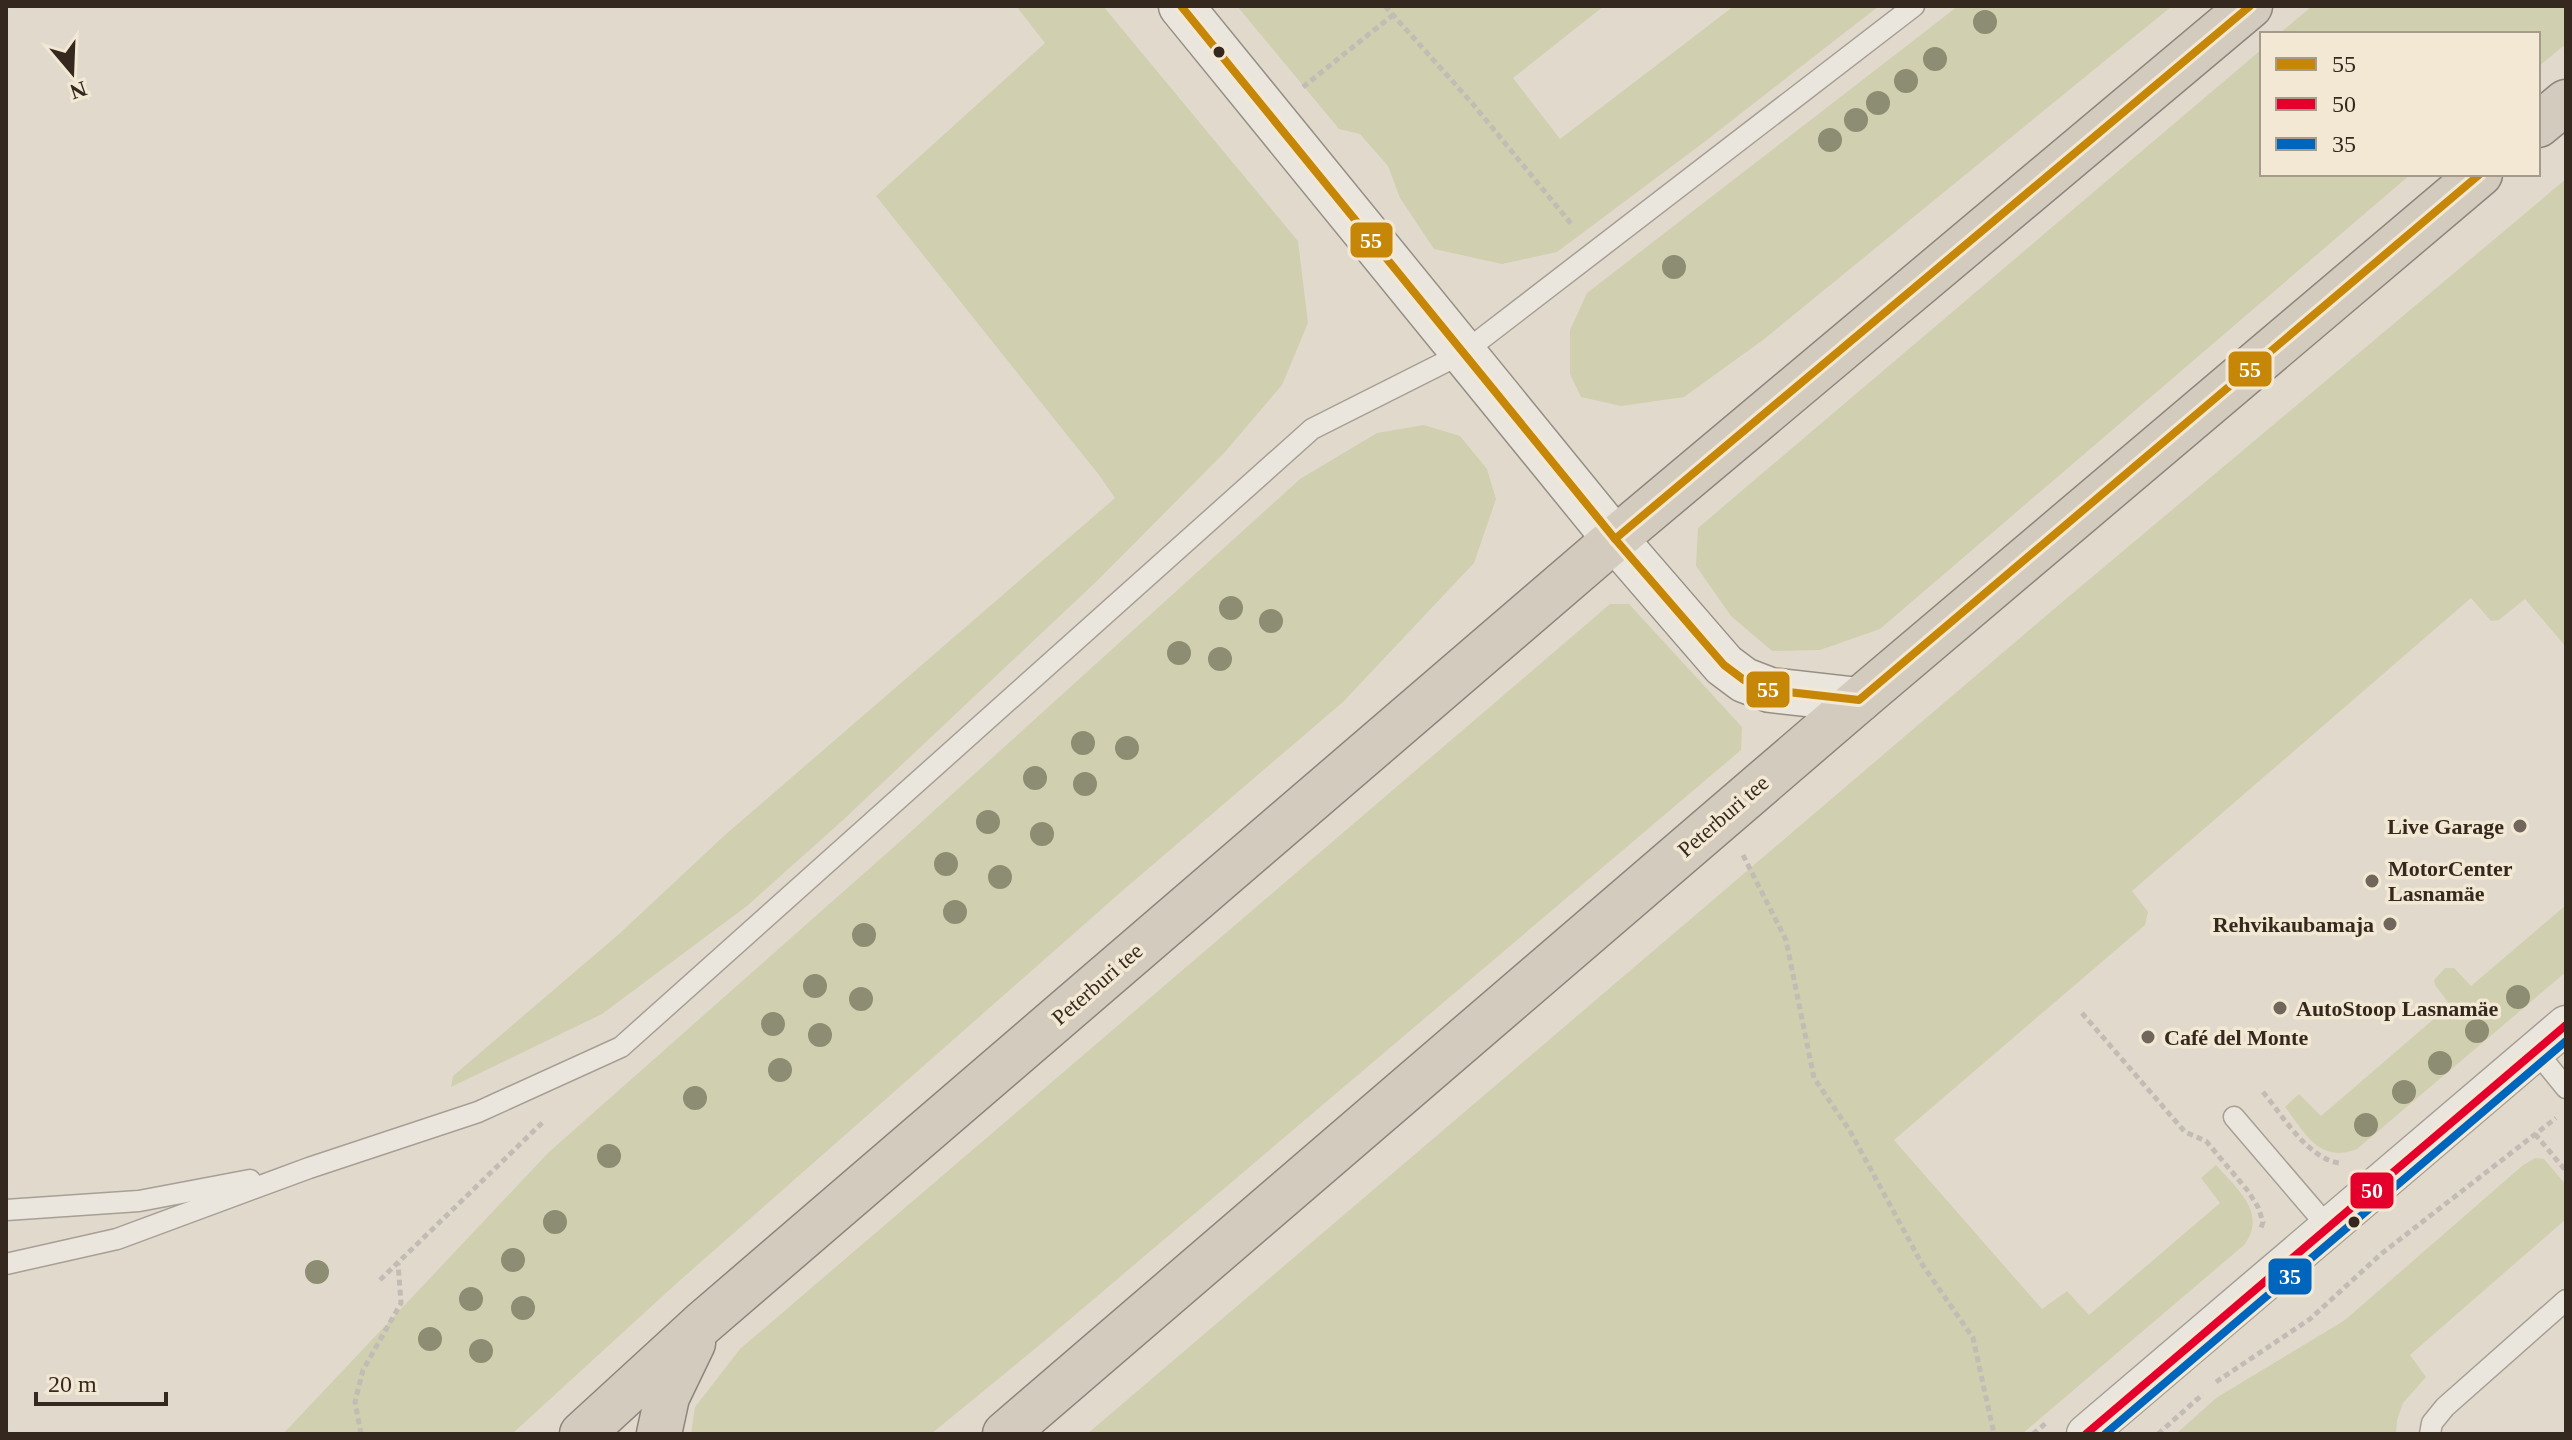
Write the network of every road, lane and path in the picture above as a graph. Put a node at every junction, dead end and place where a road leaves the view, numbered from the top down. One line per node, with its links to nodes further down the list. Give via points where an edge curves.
1 (1181, 6): 11 (street)
2 (1385, 6): 5 (path)
3 (1914, 6): 10 (lane)
4 (2250, 6): 12 (highway, Peterburi tee)
5 (1393, 15): 6 (path); 10 (path)
6 (1299, 90)
7 (2566, 102): 8 (highway)
8 (2540, 123)
9 (2478, 176): 13 (highway, Peterburi tee)
10 (1594, 252): 11 (lane)
11 (1463, 353): 12 (street); 25 (lane, via 1312,429 621,1047 478,1112)
12 (1615, 539): 13 (street, via 1724,665 1744,680 1770,690); 34 (highway, Peterburi tee)
13 (1859, 700): 14 (highway, Peterburi tee)
14 (1723, 816): 38 (highway, Peterburi tee); 39 (path, via 1786,940 1814,1078 1850,1131 1922,1264 1973,1338)
15 (2082, 1013): 29 (path, via 2185,1132 2206,1141 2248,1191 2263,1222)
16 (2566, 1025): 17 (street)
17 (2536, 1051): 18 (lane); 28 (street)
18 (2566, 1088)
19 (2263, 1092): 24 (path, via 2314,1154)
20 (555, 1110): 30 (path)
21 (2566, 1111): 23 (path)
22 (2234, 1117): 28 (lane)
23 (2535, 1134): 26 (path); 41 (path, via 2381,1254 2310,1319 2217,1381)
24 (2352, 1164)
25 (309, 1168): 27 (lane, via 139,1201); 31 (lane, via 117,1239)
26 (2566, 1171)
27 (6, 1210)
28 (2329, 1228): 40 (street)
29 (2257, 1244)
30 (398, 1263): 32 (path); 35 (path, via 401,1303 363,1370 355,1402)
31 (6, 1264)
32 (380, 1280)
33 (2566, 1300): 42 (lane, via 2445,1407)
34 (703, 1323): 36 (highway, Peterburi tee); 37 (highway, via 667,1397)
35 (361, 1434)
36 (582, 1434)
37 (659, 1434)
38 (1005, 1434)
39 (1994, 1434)
40 (2086, 1434)
41 (2158, 1434)
42 (2430, 1434)

